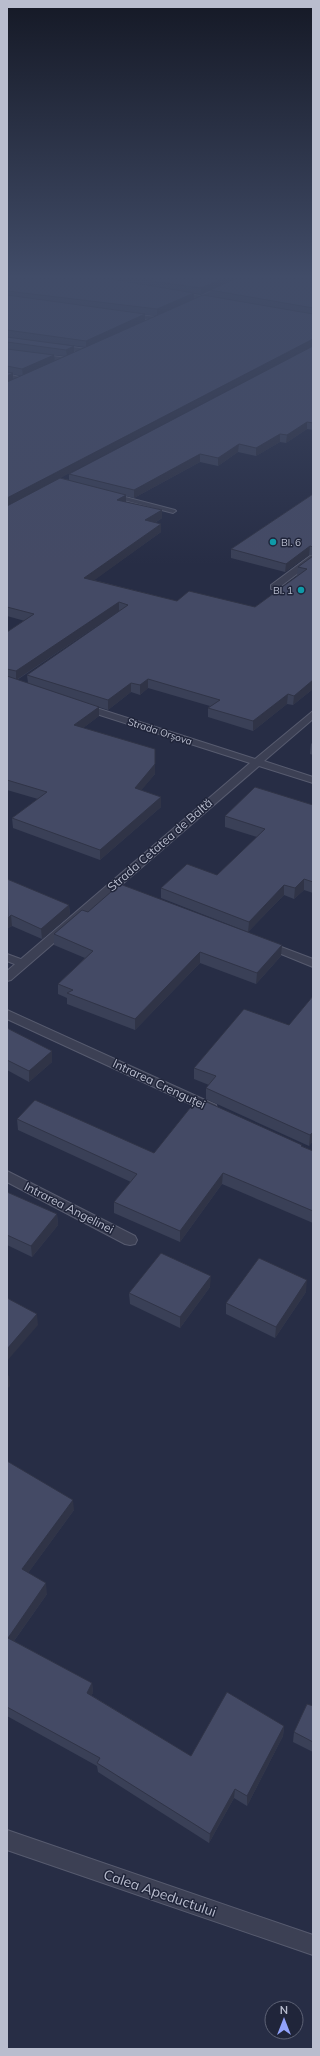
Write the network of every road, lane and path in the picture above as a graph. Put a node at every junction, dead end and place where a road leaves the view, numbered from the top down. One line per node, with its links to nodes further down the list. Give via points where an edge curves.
1 (7, 376): 2 (street)
2 (24, 379)
3 (105, 494): 4 (street)
4 (173, 511)
5 (313, 558): 6 (street)
6 (274, 587)
7 (78, 704): 9 (street, Strada Orșova)
8 (313, 714): 9 (street, Strada Cetatea de Baltă)
9 (257, 762): 10 (street, Strada Orșova); 11 (street, Strada Cetatea de Baltă)
10 (313, 780)
11 (114, 884): 12 (street); 15 (street, Strada Cetatea de Baltă)
12 (128, 890)
13 (254, 940): 16 (street)
14 (7, 957): 15 (street)
15 (22, 963): 17 (street, Strada Cetatea de Baltă)
16 (313, 963)
17 (7, 976)
18 (7, 1014): 19 (street, Intrarea Crenguței)
19 (224, 1114)
20 (7, 1176): 21 (street, Intrarea Angelinei)
21 (130, 1240)
22 (7, 1840): 23 (street, Calea Apeductului)
23 (313, 1945)

